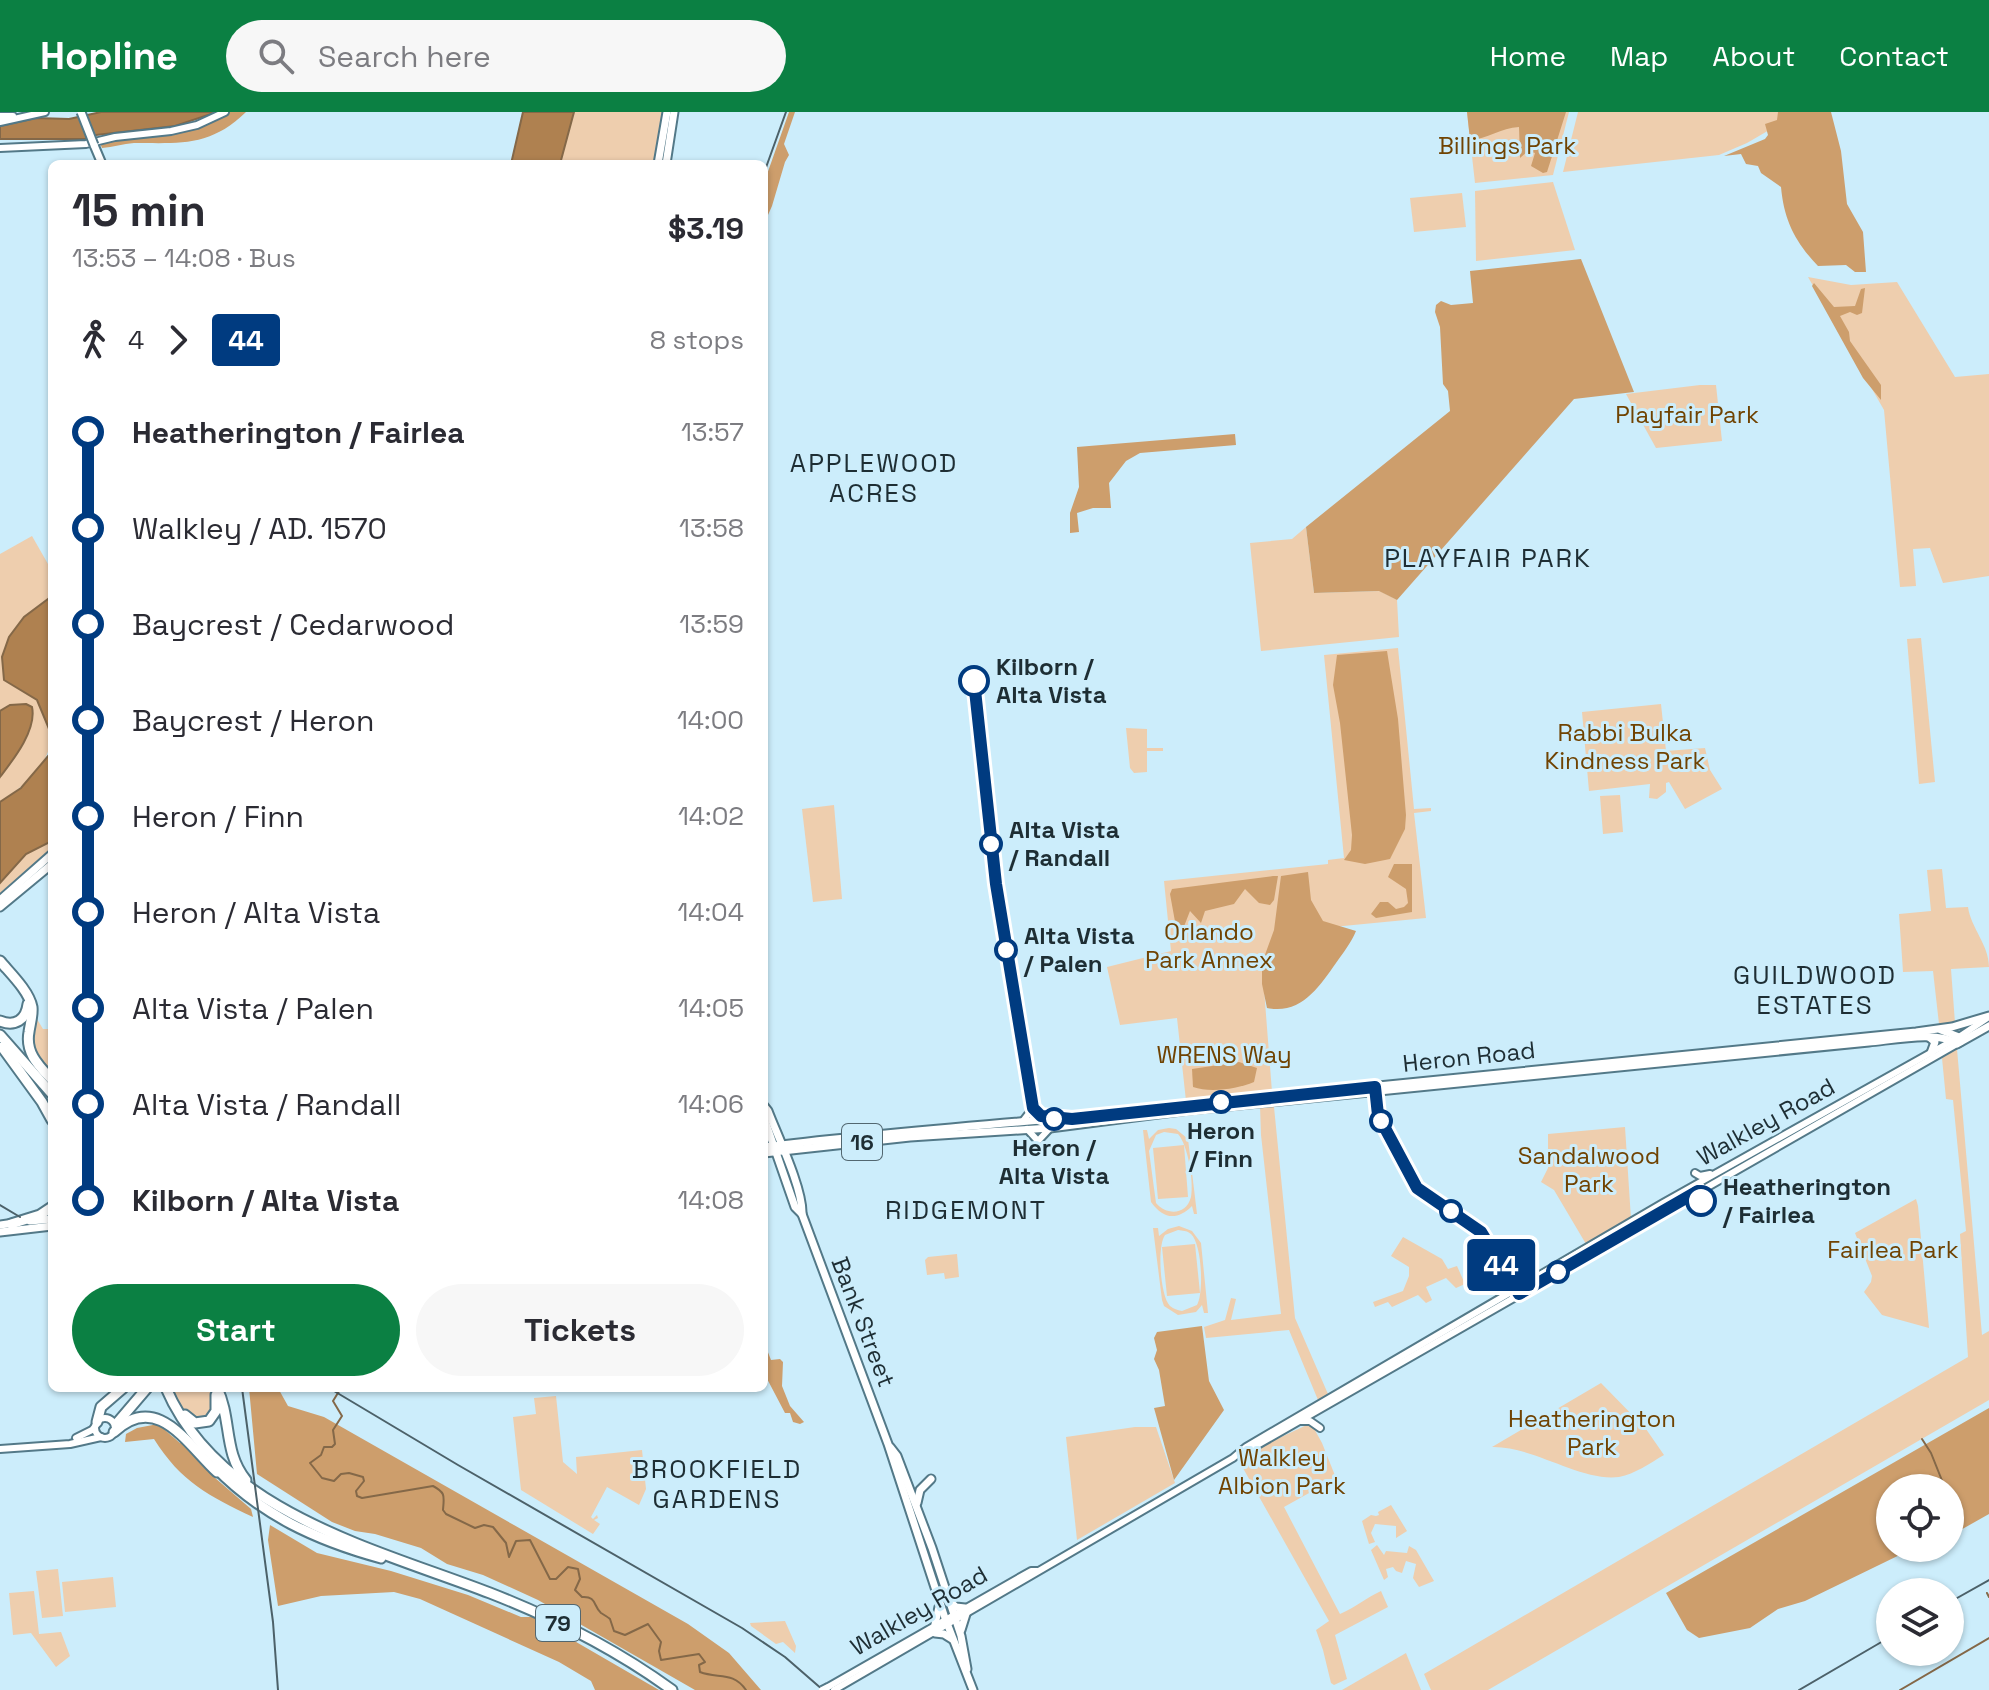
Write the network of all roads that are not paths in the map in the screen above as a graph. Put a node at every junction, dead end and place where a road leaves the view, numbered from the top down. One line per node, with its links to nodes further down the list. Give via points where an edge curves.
1 (45, 112): 6 (main road)
2 (81, 112): 10 (main road, bridge)
3 (225, 112): 9 (main road, via 171,131 86,144)
4 (667, 112): 11 (main road)
5 (674, 112): 12 (main road)
6 (32, 114): 7 (main road); 8 (main road)
7 (0, 116)
8 (0, 122)
9 (0, 148)
10 (100, 160)
11 (659, 160)
12 (667, 160)
13 (48, 858): 15 (main road)
14 (48, 867): 15 (main road)
15 (22, 886): 16 (main road); 17 (main road)
16 (0, 900)
17 (0, 907)
18 (0, 961): 19 (highway)
19 (27, 997): 21 (highway, via 23,1018); 32 (highway, via 32,1010 28,1046)
20 (1989, 1017): 24 (main road, Heron Road); 28 (main road, Walkley Road)
21 (0, 1021)
22 (1989, 1026): 28 (main road, Walkley Road)
23 (0, 1027): 32 (highway)
24 (1939, 1029): 27 (main road, Heron Road / 16); 28 (main road)
25 (0, 1035): 37 (highway)
26 (1929, 1037): 27 (main road, Heron Road / 16); 28 (main road, Heron Road); 30 (main road, via 1935,1044)
27 (1868, 1039): 35 (main road, Heron Road / 16)
28 (1957, 1041): 30 (main road, Walkley Road); 31 (main road, Walkley Road)
29 (1, 1046): 38 (highway); 39 (highway)
30 (1931, 1053): 31 (main road, Walkley Road)
31 (1911, 1067): 33 (main road, Walkley Road); 36 (main road, Walkley Road)
32 (44, 1072): 34 (highway)
33 (1894, 1073): 36 (main road); 51 (main road, Walkley Road)
34 (48, 1076)
35 (1466, 1080): 41 (main road, Heron Road / 16); 43 (main road, Heron Road / 16)
36 (1889, 1083): 68 (main road, Walkley Road)
37 (48, 1089)
38 (48, 1098)
39 (48, 1113)
40 (768, 1117): 46 (main road, Bank Street)
41 (1072, 1119): 42 (main road, Heron Road / 16); 42 (main road, via 1045,1118 1033,1108)
42 (1024, 1126): 43 (main road, Heron Road / 16); 43 (main road, via 1038,1141); 46 (main road, Heron Road / 16, via 873,1134); 47 (main road, Heron Road / 16)
43 (1050, 1128)
44 (768, 1129): 45 (main road); 46 (main road, Bank Street)
45 (768, 1139)
46 (779, 1148): 47 (main road, Heron Road / 16); 48 (main road, Heron Road / 16); 50 (main road, Bank Street); 53 (main road, Bank Street)
47 (808, 1148): 50 (main road, via 792,1154)
48 (768, 1150)
49 (768, 1155): 53 (main road)
50 (789, 1165): 55 (main road, Bank Street)
51 (1721, 1171): 52 (main road); 76 (main road, Walkley Road)
52 (1695, 1173)
53 (784, 1175): 55 (main road, Bank Street)
54 (48, 1210): 57 (highway)
55 (802, 1214): 74 (main road, Bank Street)
56 (48, 1219): 57 (main road)
57 (6, 1224)
58 (48, 1226): 59 (main road)
59 (0, 1232)
60 (118, 1392): 69 (highway, via 101,1407)
61 (140, 1392): 69 (highway)
62 (141, 1392): 71 (highway)
63 (162, 1392): 78 (highway, 79, via 193,1441)
64 (169, 1392): 79 (highway, 79, via 209,1452)
65 (170, 1392): 66 (highway, via 186,1416 201,1424 216,1411)
66 (216, 1392)
67 (217, 1392): 79 (highway, via 235,1464)
68 (1301, 1421): 70 (main road); 76 (main road, Walkley Road)
69 (100, 1422): 71 (main road); 72 (main road, via 96,1432); 73 (main road, via 79,1437)
70 (1320, 1428)
71 (114, 1429): 72 (main road); 78 (highway, via 133,1418 162,1420)
72 (101, 1437): 73 (main road)
73 (45, 1444): 75 (main road)
74 (888, 1444): 80 (main road, Bank Street); 82 (main road, Bank Street)
75 (0, 1449)
76 (1233, 1458): 83 (main road, Walkley Road)
77 (931, 1479): 80 (main road, via 918,1494)
78 (235, 1486): 81 (highway, 79, via 277,1518 317,1538)
79 (267, 1498): 81 (highway, 79, via 330,1532)
80 (919, 1513): 82 (main road, Bank Street)
81 (434, 1573): 88 (highway, 79, via 570,1629)
82 (944, 1600): 83 (main road); 84 (main road, Bank Street); 85 (main road)
83 (965, 1611): 84 (main road, Walkley Road); 86 (main road)
84 (950, 1620): 85 (main road, Walkley Road); 86 (main road, Bank Street)
85 (935, 1629): 86 (main road); 87 (main road, Walkley Road)
86 (957, 1637): 89 (main road, Bank Street)
87 (828, 1689)
88 (672, 1690)
89 (973, 1690)

